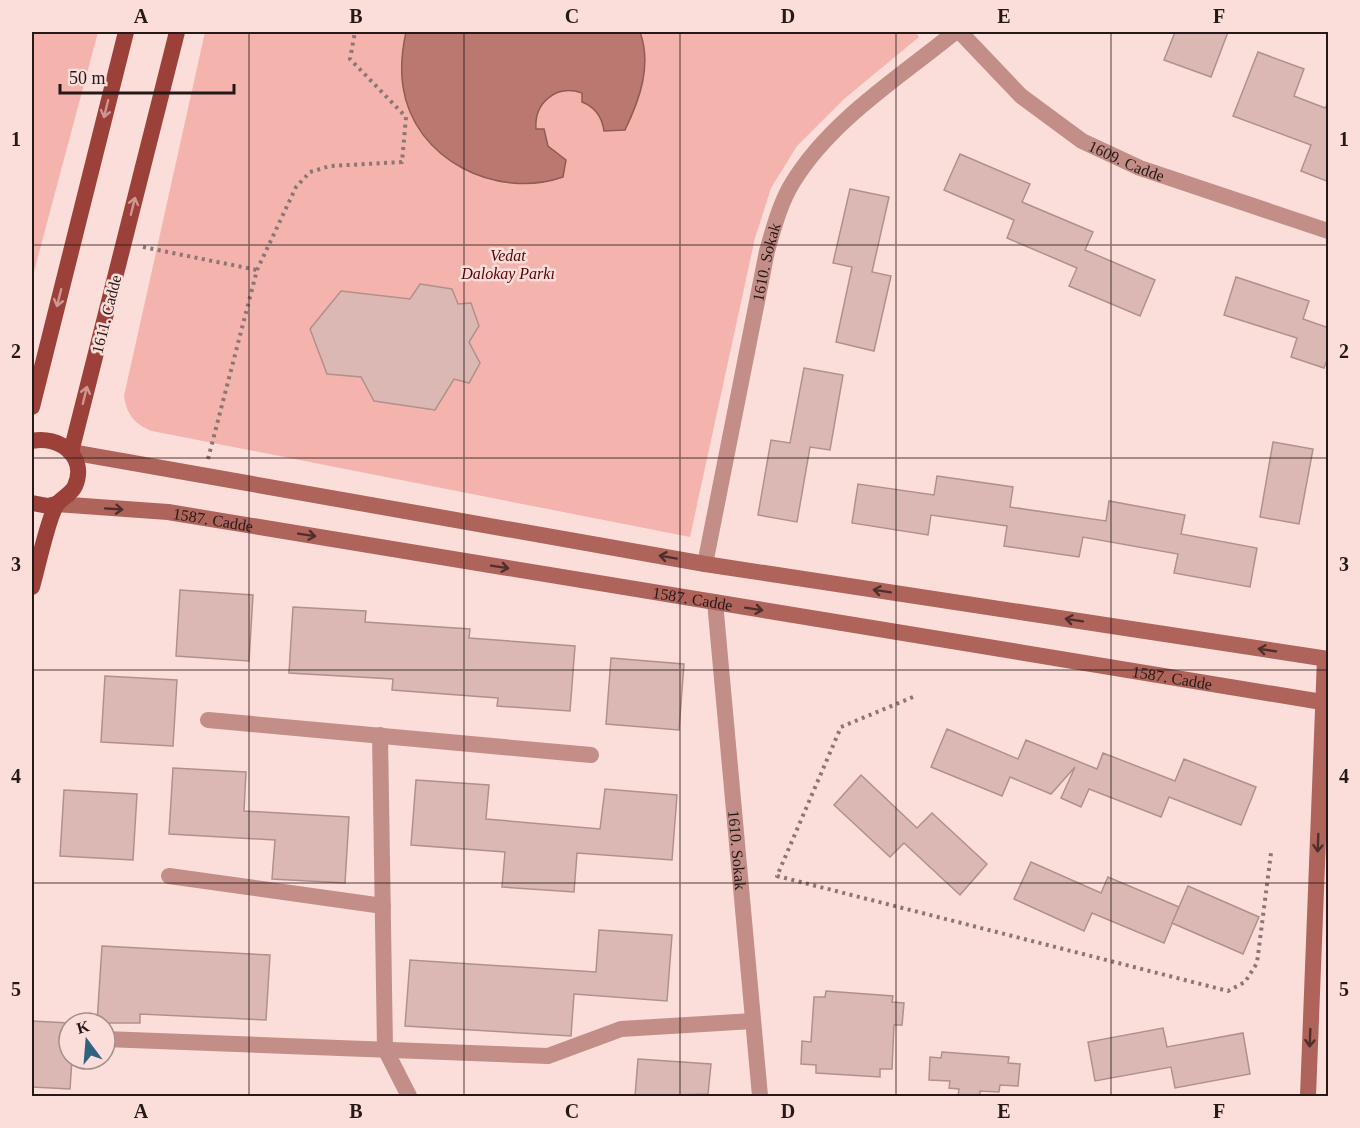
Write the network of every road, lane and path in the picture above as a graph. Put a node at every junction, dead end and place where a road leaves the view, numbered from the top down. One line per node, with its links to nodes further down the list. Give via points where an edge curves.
1 (126, 32): 9 (main road, one-way to 9)
2 (177, 32): 7 (main road, 1611. Cadde, one-way to 2)
3 (355, 32): 8 (path, via 350,59 406,117 402,162 330,166 310,172 296,187)
4 (955, 32): 15 (street, 1610. Sokak, via 840,125 793,182 767,251)
5 (960, 32): 6 (street, 1609. Cadde, via 1021,96 1082,141 1140,168)
6 (1329, 231)
7 (124, 243): 8 (path); 11 (main road, 1611. Cadde, one-way to 7)
8 (257, 270): 12 (path)
9 (32, 407)
10 (32, 441): 11 (main road, via 53,440)
11 (71, 452): 12 (main road); 14 (main road, 1611. Cadde, via 77,480 68,496)
12 (204, 476): 15 (main road, one-way to 12)
13 (32, 503): 14 (main road)
14 (56, 504): 16 (main road, 1611. Cadde); 17 (main road, 1587. Cadde, one-way to 17, via 168,512)
15 (705, 564): 18 (main road, one-way to 15)
16 (32, 587)
17 (715, 602): 20 (main road, 1587. Cadde, one-way to 20); 27 (street, 1610. Sokak)
18 (1327, 657): 20 (main road)
19 (913, 697): 24 (path, via 841,726 777,876 1228,991 1245,982 1257,963)
20 (1326, 703): 32 (main road, one-way to 32)
21 (208, 720): 22 (street)
22 (380, 735): 23 (street); 26 (street)
23 (591, 755)
24 (1271, 853)
25 (169, 876): 26 (street)
26 (383, 906): 29 (street)
27 (753, 1021): 29 (street, via 621,1029 548,1056); 31 (street, 1610. Sokak)
28 (117, 1039): 29 (street)
29 (385, 1050): 30 (street)
30 (409, 1096)
31 (760, 1096)
32 (1308, 1096)

